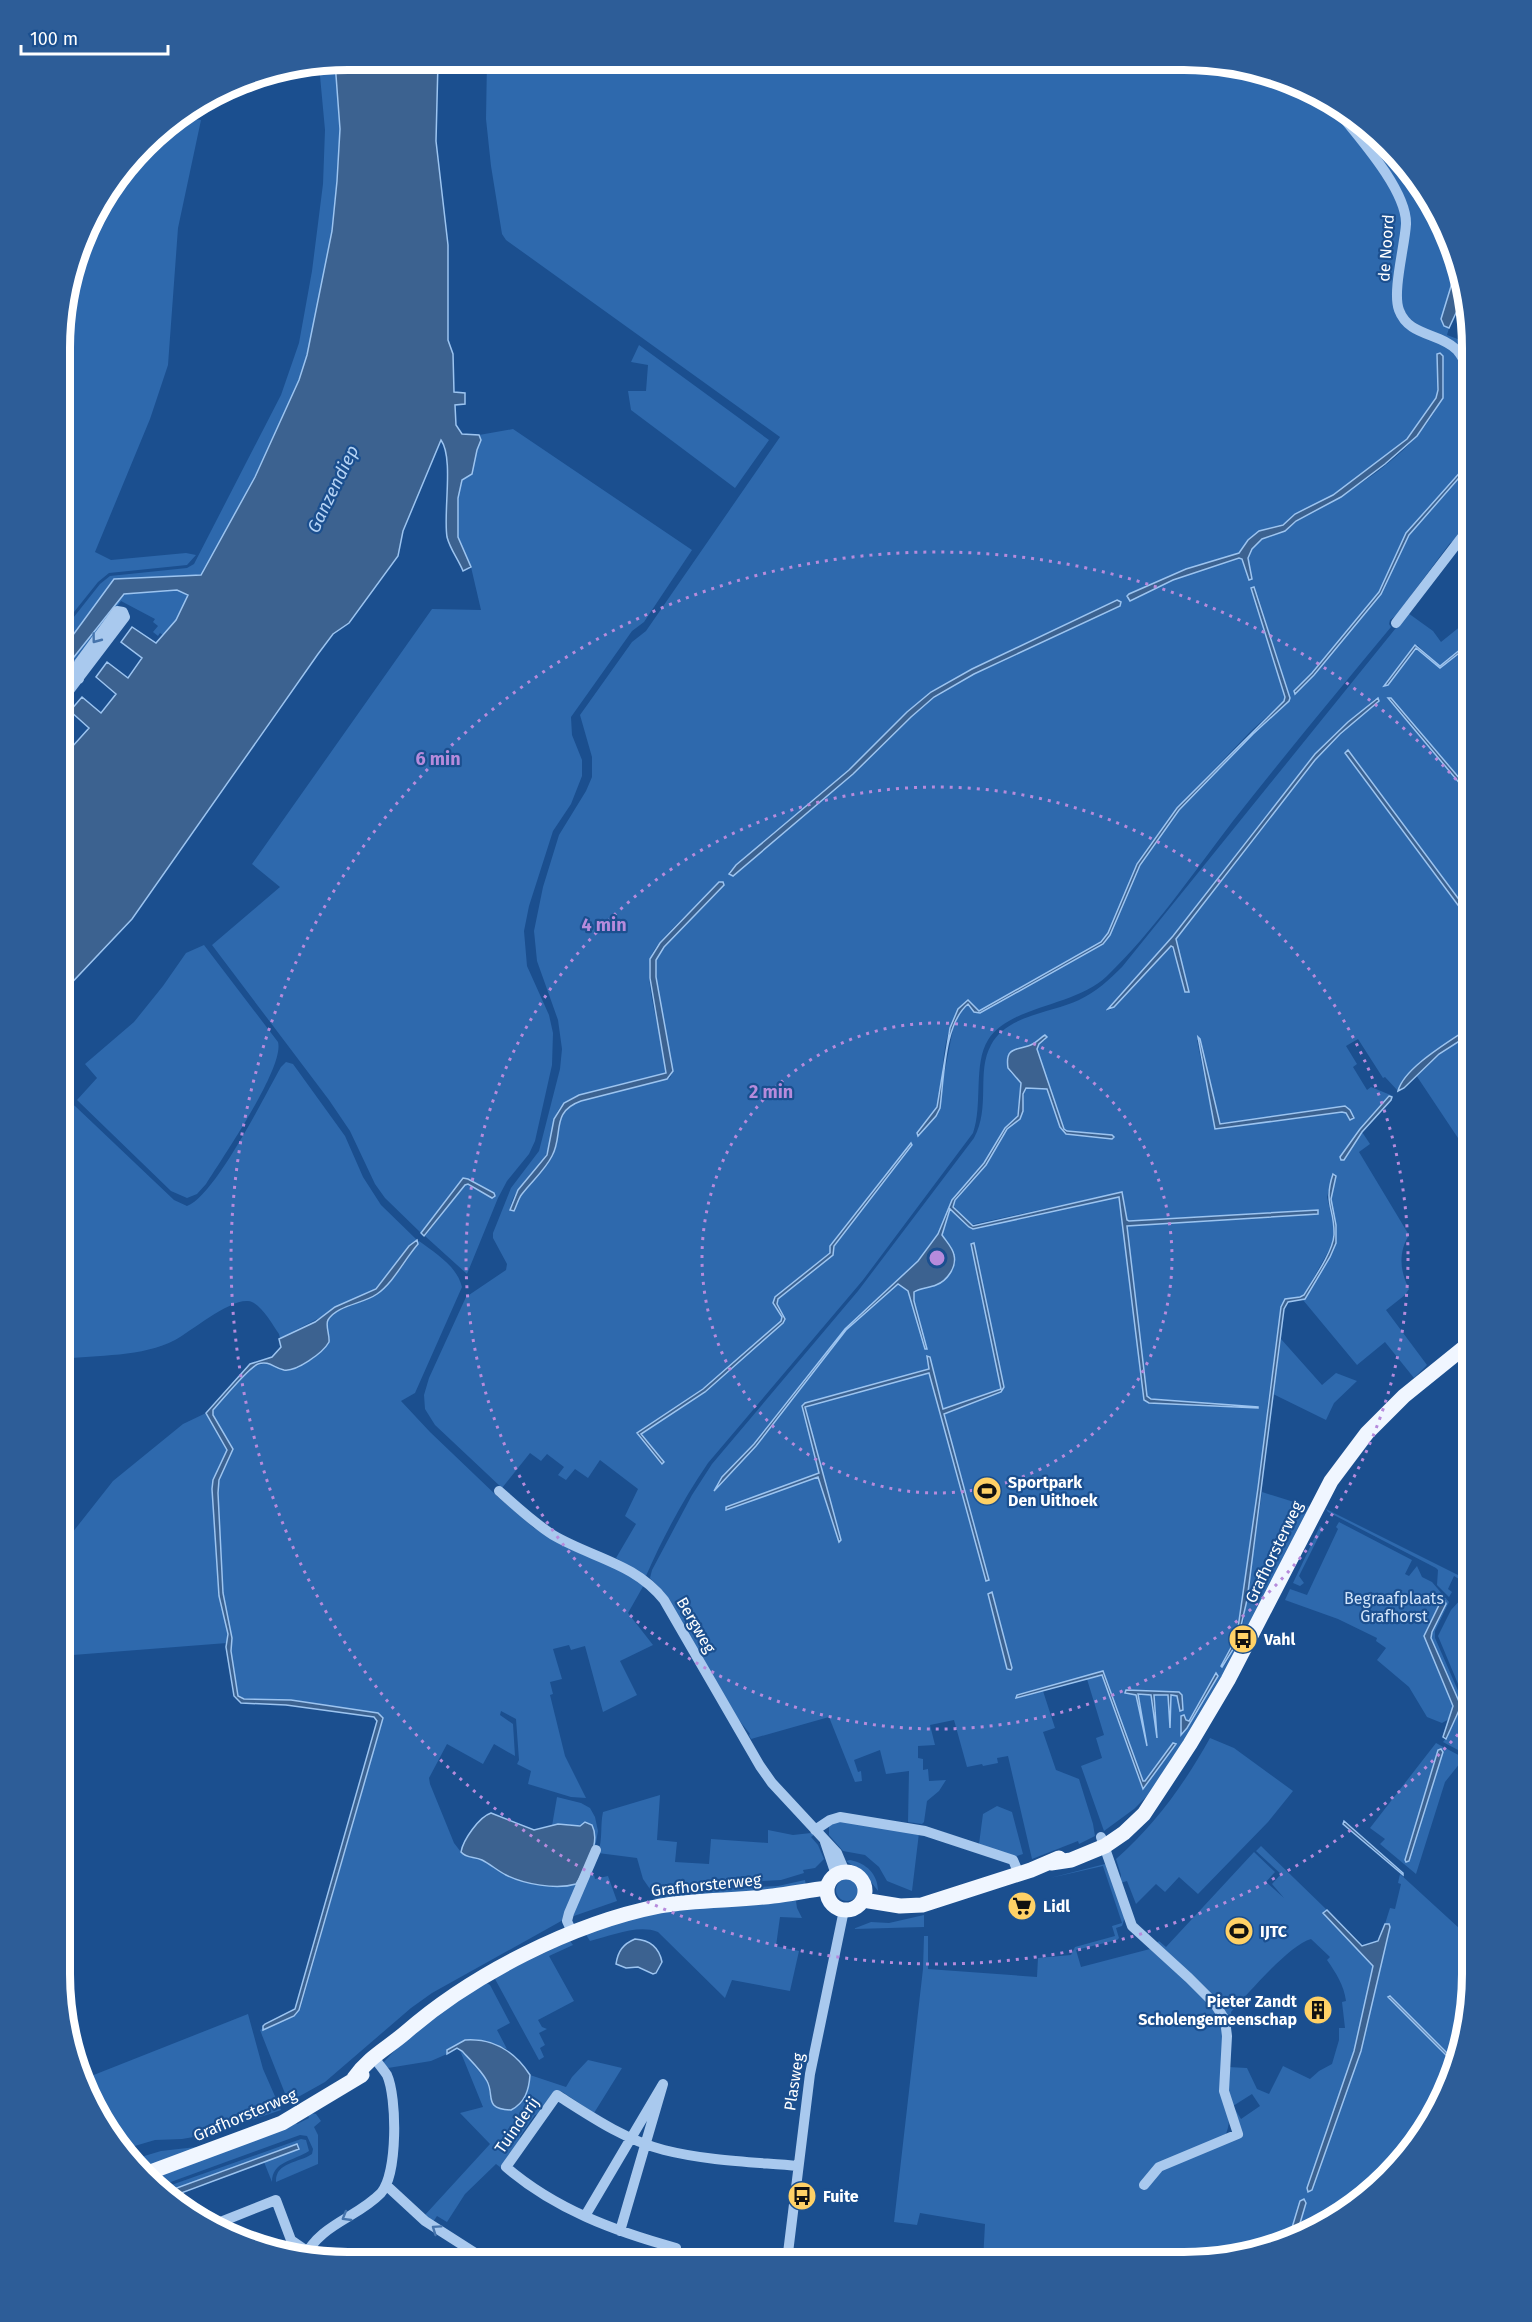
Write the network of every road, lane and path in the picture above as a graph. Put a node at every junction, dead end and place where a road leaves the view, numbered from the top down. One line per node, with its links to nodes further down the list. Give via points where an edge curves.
1 (1348, 124): 2 (street, de Noord, via 1396,187 1403,203 1406,223 1397,300 1402,316 1414,329 1447,343)
2 (1462, 360)
3 (1462, 537): 4 (street)
4 (1396, 623)
5 (79, 679): 5 (street, one-way to 5, via 125,618 123,612 115,614 83,657 76,671); 6 (street)
6 (70, 690)
7 (1462, 1350): 10 (main road, Grafhorsterweg, via 1404,1396 1362,1440 1331,1481 1228,1680 1177,1766 1149,1804 1139,1808)
8 (499, 1491): 9 (street, Bergweg, via 554,1535 626,1569 654,1588 760,1766)
9 (815, 1830): 12 (street, Bergweg, via 837,1853); 13 (street, via 840,1817 925,1831 1013,1860)
10 (1103, 1842): 13 (main road, Grafhorsterweg); 24 (street, via 1131,1926 1215,2004 1227,2028 1224,2091 1238,2134 1159,2167)
11 (596, 1850): 17 (street, via 569,1913 567,1922)
12 (841, 1874): 14 (main road, via 830,1880); 15 (main road, via 857,1875)
13 (1019, 1874): 15 (main road, Grafhorsterweg, via 931,1900)
14 (828, 1892): 16 (main road, via 832,1904); 17 (main road, Grafhorsterweg, via 802,1890 662,1906)
15 (865, 1895): 16 (main road, via 853,1910)
16 (844, 1910): 21 (street, Plasweg, via 810,2074)
17 (572, 1932): 18 (main road, Grafhorsterweg, via 453,1996)
18 (375, 2060): 22 (main road, Grafhorsterweg, via 368,2072 282,2123); 23 (street, via 388,2080 394,2118 393,2155)
19 (631, 2137): 20 (street, Tuinderij); 20 (street, via 663,2084); 25 (street); 25 (street, Tuinderij, via 557,2095 506,2167 538,2191)
20 (646, 2143): 21 (street, Tuinderij, via 719,2160); 27 (street)
21 (798, 2166): 32 (street, Plasweg)
22 (153, 2171)
23 (386, 2185): 29 (street, one-way to 29, via 375,2198 323,2232); 30 (street, one-way to 23, via 425,2222)
24 (1144, 2185)
25 (585, 2216): 27 (street, Tuinderij)
26 (223, 2221): 28 (street, via 276,2200 291,2240)
27 (620, 2231): 31 (street, Tuinderij, via 676,2248)
28 (298, 2247)
29 (310, 2249)
30 (473, 2252)
31 (676, 2252)
32 (788, 2252)

